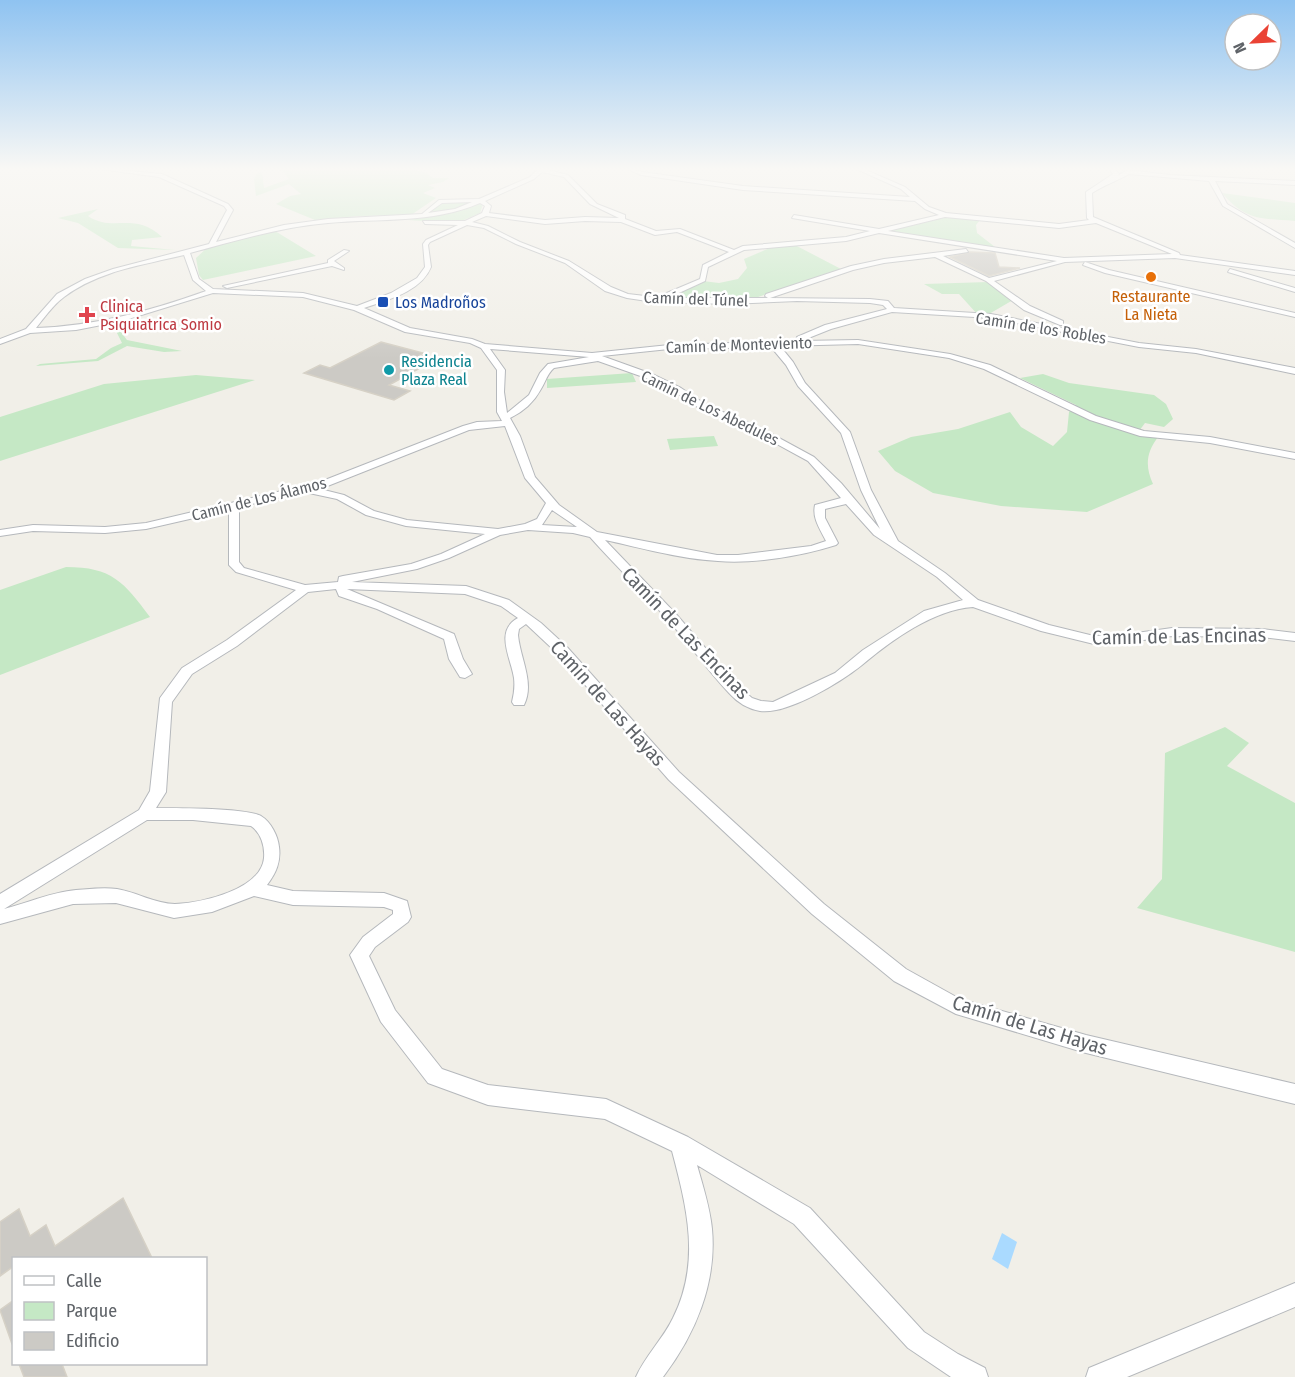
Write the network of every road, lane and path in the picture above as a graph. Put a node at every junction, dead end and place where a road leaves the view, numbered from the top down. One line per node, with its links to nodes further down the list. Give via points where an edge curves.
1 (219, 231): 13 (street)
2 (267, 231): 13 (street)
3 (446, 231): 35 (street, via 425,245 429,258 426,273 404,291)
4 (495, 231): 31 (street, Camín del Túnel, via 567,262 608,289)
5 (651, 231): 6 (street)
6 (668, 231)
7 (681, 231): 18 (street)
8 (870, 231): 18 (street, via 846,239 759,246)
9 (881, 231): 12 (street)
10 (1121, 231): 20 (street)
11 (1270, 231): 14 (street)
12 (921, 238): 15 (street); 19 (street, via 922,247)
13 (212, 244): 16 (street)
14 (1295, 246)
15 (967, 248): 19 (street); 21 (street)
16 (186, 251): 22 (street); 24 (street)
17 (346, 251): 25 (street, via 331,258)
18 (734, 252): 31 (street, via 705,266 703,280)
19 (934, 254): 28 (street); 32 (street, via 851,268)
20 (1185, 257): 23 (street); 27 (street); 29 (street)
21 (1068, 260): 23 (street); 28 (street)
22 (146, 262): 24 (street); 41 (street, via 78,285 60,296)
23 (1087, 262): 38 (street, via 1107,272)
24 (187, 264): 30 (street, via 201,287)
25 (333, 264): 26 (street); 30 (street)
26 (342, 270)
27 (1295, 273)
28 (988, 280): 33 (street)
29 (1295, 290)
30 (211, 291): 35 (street, Camín de Monteviento, via 303,295); 41 (street, via 114,322)
31 (654, 300): 32 (street, Camín del Túnel)
32 (753, 301): 34 (street, Camín del Túnel)
33 (1018, 302): 39 (street); 42 (street)
34 (885, 303): 36 (street); 37 (street, Camín del Túnel)
35 (357, 308): 47 (street, Camín de Monteviento, via 408,330)
36 (892, 310): 37 (street, Camín de los Robles); 40 (street, Camín de los Robles)
37 (934, 313): 39 (street, Camín de los Robles)
38 (1295, 315)
39 (991, 316): 42 (street, Camín de los Robles)
40 (837, 325): 44 (street); 45 (street, Camín de los Robles)
41 (29, 331): 43 (street)
42 (1081, 333): 48 (street, Camín de los Robles, via 1139,348 1196,351)
43 (0, 342)
44 (858, 342): 45 (street, Camín de Monteviento); 52 (street, Camín de Monteviento, via 950,356 987,367 1093,418 1143,434 1210,440)
45 (791, 344): 46 (street, Camín de Monteviento)
46 (774, 345): 47 (street, Camín de Monteviento, via 669,347 592,355); 61 (street, via 801,384 845,432 866,490)
47 (484, 346): 49 (street, via 501,370)
48 (1295, 371)
49 (505, 417): 50 (street, Camín de Los Álamos); 51 (street, Camín de Las Encinas); 54 (street, Camín de Los Abedules, via 516,412 538,388 544,370 599,358 649,376 705,408 804,455)
50 (477, 425): 51 (street); 53 (street, Camín de Los Álamos)
51 (515, 436): 55 (street, Camín de Las Encinas, via 530,478)
52 (1295, 456)
53 (309, 490): 56 (street, Camín de Los Álamos); 58 (street, via 340,497 370,513 405,524)
54 (848, 500): 60 (street, via 819,507 832,543 812,549 717,558); 61 (street, via 878,534)
55 (551, 503): 57 (street, via 541,521); 60 (street, Camín de Las Encinas)
56 (234, 507): 59 (street, Camín de Los Álamos, via 146,526 105,530 33,528); 63 (street, via 233,563 240,570)
57 (528, 527): 58 (street); 60 (street)
58 (498, 532): 62 (street, via 413,567 339,581)
59 (0, 533)
60 (593, 534): 64 (street, Camín de Las Encinas, via 734,690 759,706 775,707 840,676 928,614)
61 (894, 543): 64 (street)
62 (334, 586): 63 (street, Camín de Las Hayas); 65 (street, Camín de Las Hayas, via 466,590 505,603); 67 (street, via 450,637)
63 (305, 589): 69 (street, Camín de Las Hayas, via 187,671 175,685 165,701 158,792)
64 (974, 603): 66 (street, Camín de Las Encinas, via 1094,640 1172,632)
65 (527, 619): 68 (street, via 516,625 511,638 521,683); 73 (street, Camín de Las Hayas, via 562,650 674,776 818,909 900,975 956,1006 1086,1044)
66 (1295, 637)
67 (465, 674)
68 (519, 702)
69 (144, 814): 70 (street, via 255,820 264,827 271,843 272,860); 71 (street, Camín de Las Hayas)
70 (254, 889): 72 (street, via 212,905 174,910 116,896 73,897); 74 (street, via 293,898 384,900 401,906 402,917 369,942 359,955 388,1016 435,1076 488,1095 606,1109)
71 (0, 903)
72 (0, 916)
73 (1295, 1094)
74 (681, 1144): 76 (street, via 701,1230 701,1266 688,1317); 77 (street, via 802,1216 916,1340)
75 (1295, 1296): 78 (street)
76 (648, 1377)
77 (976, 1377)
78 (1098, 1377)

